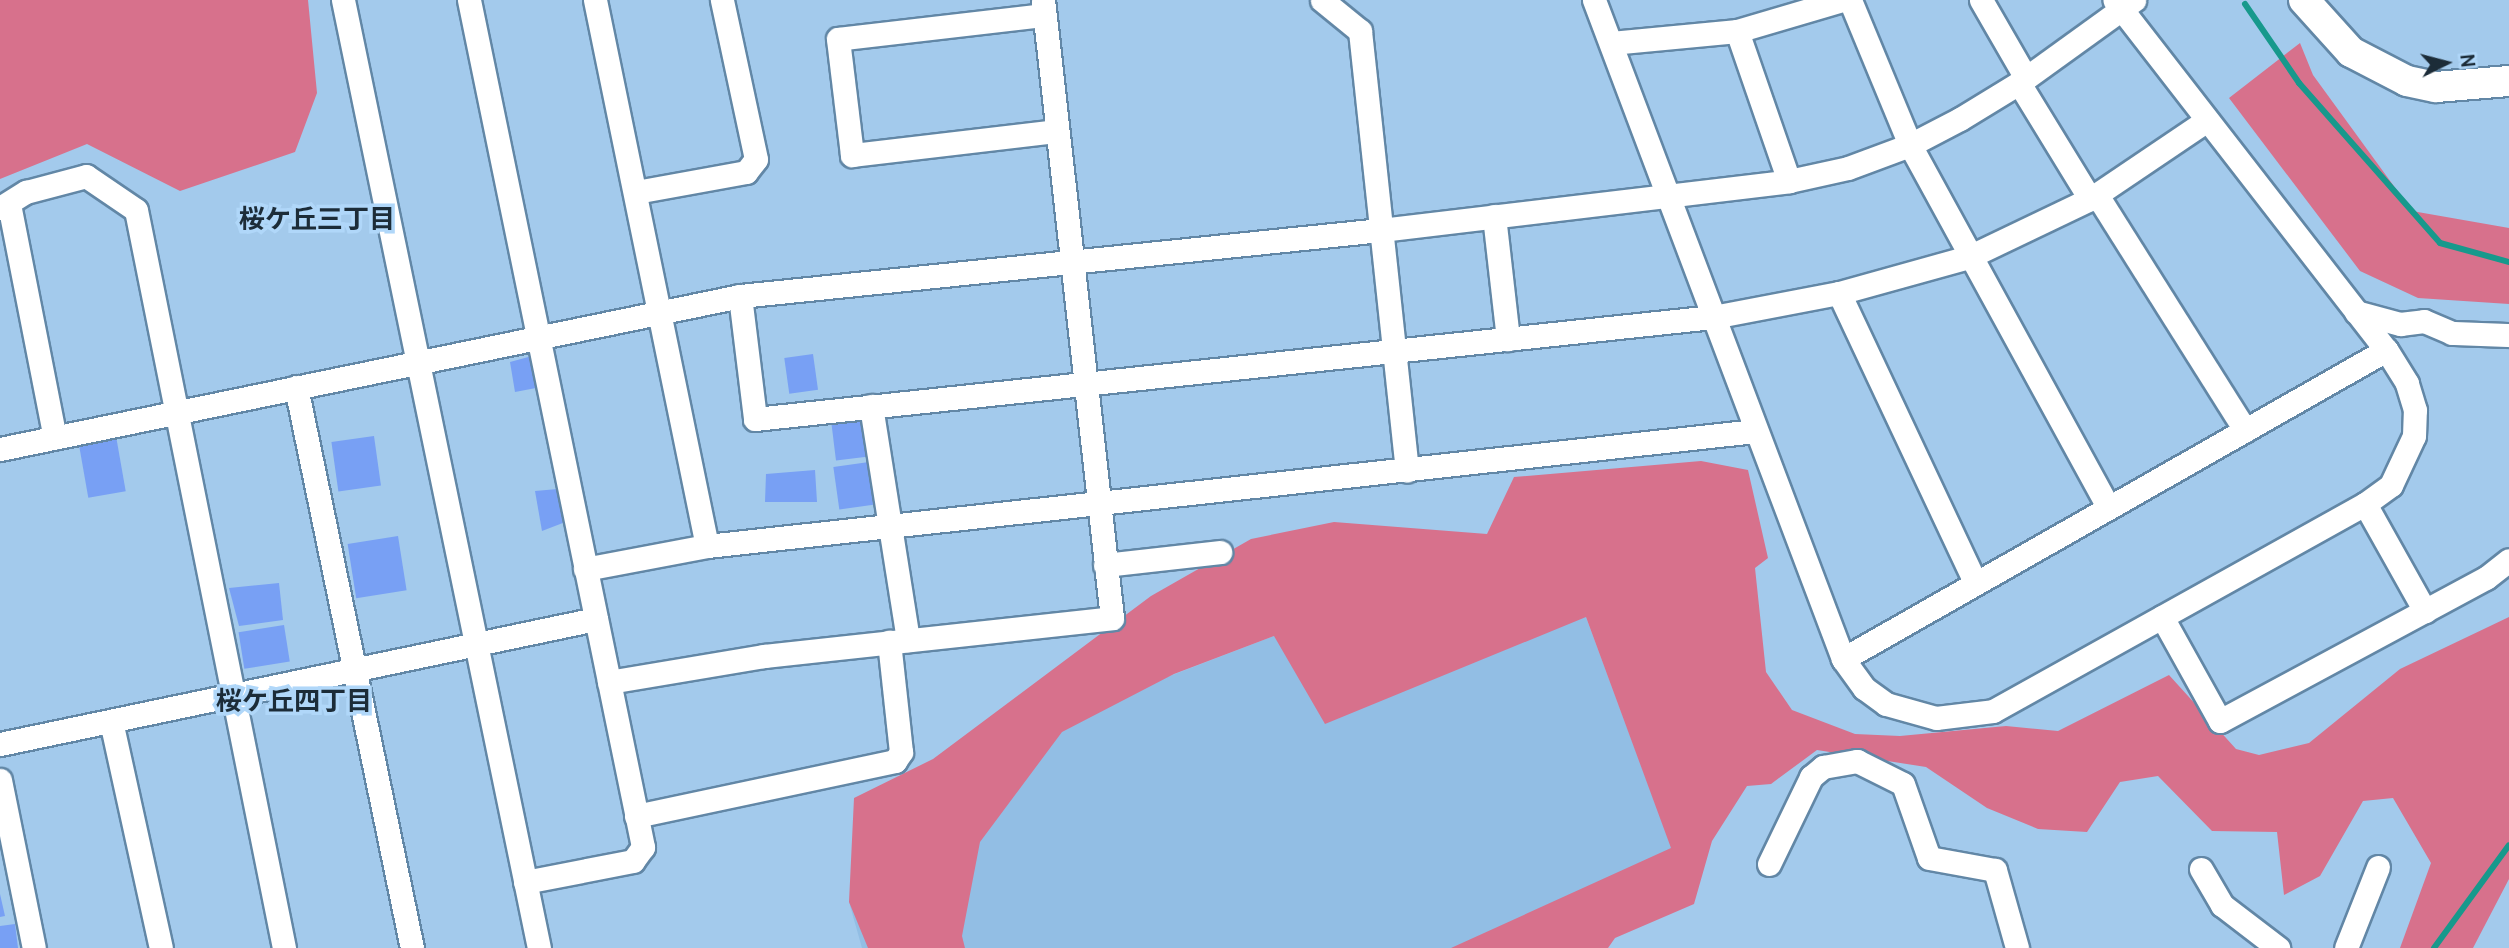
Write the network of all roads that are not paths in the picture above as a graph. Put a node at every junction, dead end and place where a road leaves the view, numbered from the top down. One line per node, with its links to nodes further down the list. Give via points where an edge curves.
1 (342, 0): 39 (street)
2 (469, 0): 35 (street)
3 (595, 0): 21 (street)
4 (722, 0): 21 (street, via 756,159 746,173)
5 (1322, 0): 26 (street, via 1360,32)
6 (1594, 0): 14 (street)
7 (1842, 0): 13 (street)
8 (1850, 0): 19 (street)
9 (1981, 0): 15 (street)
10 (2304, 0): 16 (main road, via 2351,52 2407,81 2446,87)
11 (2123, 3): 15 (street); 17 (street)
12 (1043, 7): 18 (street); 18 (street, via 838,39 852,155)
13 (1737, 31): 14 (street); 20 (street)
14 (1611, 43): 22 (street)
15 (2023, 81): 19 (street); 23 (street)
16 (2509, 81)
17 (2207, 120): 23 (street); 32 (street)
18 (1057, 131): 28 (street)
19 (1910, 145): 20 (street, via 1848,168); 27 (street)
20 (1789, 181): 22 (street)
21 (636, 192): 31 (street)
22 (1669, 195): 25 (street); 33 (street)
23 (2093, 197): 27 (street); 44 (street)
24 (5, 206): 43 (street, via 26,192 86,176 136,210); 46 (street)
25 (1494, 216): 26 (street); 36 (street)
26 (1381, 230): 28 (street); 38 (street)
27 (1969, 257): 29 (street); 51 (street)
28 (1071, 259): 30 (street); 40 (street)
29 (1839, 293): 33 (street); 58 (street)
30 (740, 296): 31 (street); 42 (street, via 755,419)
31 (660, 312): 35 (street); 53 (street)
32 (2356, 312): 34 (street, via 2400,324 2424,321 2452,333); 37 (street)
33 (1713, 317): 36 (street); 45 (street)
34 (2509, 335)
35 (538, 337): 39 (street); 57 (street)
36 (1508, 339): 38 (street)
37 (2386, 350): 44 (street); 50 (street, via 2407,383 2415,410 2414,436 2391,485)
38 (1394, 351): 40 (street); 48 (street)
39 (418, 362): 41 (street); 63 (street)
40 (1085, 384): 42 (street); 49 (street)
41 (296, 387): 43 (street); 65 (street)
42 (871, 406): 52 (street)
43 (177, 412): 46 (street); 67 (street)
44 (2245, 430): 51 (street)
45 (1755, 431): 48 (street); 64 (street)
46 (55, 438): 47 (street)
47 (0, 449)
48 (1407, 470): 49 (street)
49 (1098, 503): 52 (street); 56 (street)
50 (2365, 504): 59 (street); 60 (street)
51 (2108, 507): 58 (street)
52 (889, 523): 53 (street); 62 (street)
53 (707, 546): 57 (street)
54 (1220, 552): 56 (street)
55 (2509, 560): 59 (street)
56 (1105, 565): 62 (street, via 1112,618)
57 (585, 569): 61 (street)
58 (1975, 582): 64 (street)
59 (2424, 611): 60 (street, via 2220,721)
60 (2162, 617): 64 (street, via 1993,711 1965,717 1909,714 1886,704 1864,688)
61 (596, 619): 63 (street); 66 (street)
62 (898, 641): 66 (street, via 764,656); 71 (street, via 901,752 895,761)
63 (476, 644): 65 (street); 76 (street)
64 (1843, 659)
65 (354, 670): 67 (street); 80 (street)
66 (609, 682): 71 (street)
67 (233, 695): 68 (street); 79 (street)
68 (111, 720): 69 (street); 78 (street)
69 (0, 744)
70 (0, 780): 75 (street)
71 (636, 816): 76 (street, via 643,847 633,862)
72 (1769, 864): 82 (street, via 1811,777 1823,767 1857,761 1903,784 1929,858 1995,870)
73 (2378, 867): 84 (street)
74 (2201, 869): 83 (street, via 2222,905)
75 (10, 876): 77 (street)
76 (525, 882): 81 (street)
77 (34, 948)
78 (161, 948)
79 (285, 948)
80 (412, 948)
81 (539, 948)
82 (2017, 948)
83 (2278, 948)
84 (2346, 948)

